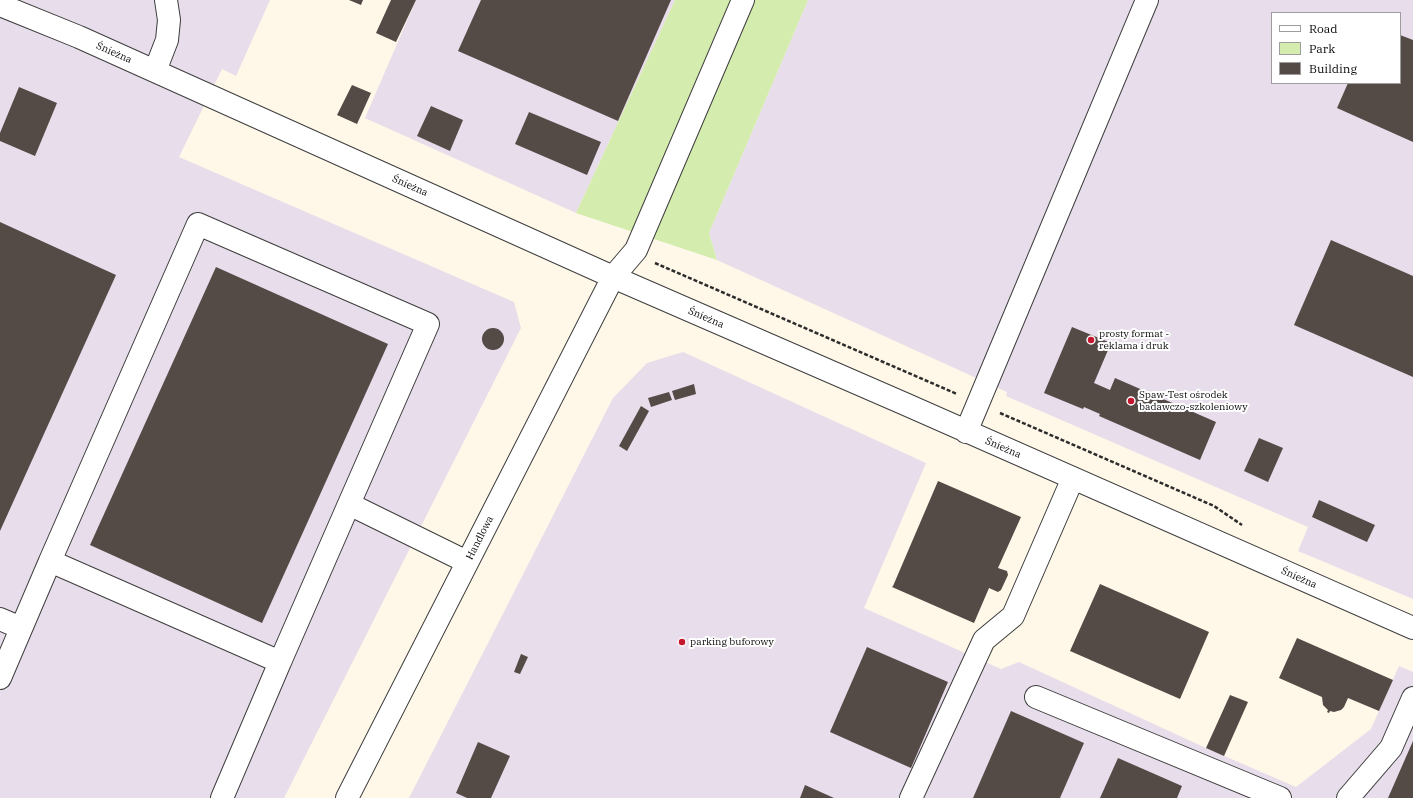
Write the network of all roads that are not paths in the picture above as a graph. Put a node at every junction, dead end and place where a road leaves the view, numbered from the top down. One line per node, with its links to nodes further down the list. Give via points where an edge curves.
1 (166, 0): 5 (street, via 169,20 167,40)
2 (743, 0): 6 (street, Handlowa, via 636,250)
3 (1147, 0): 7 (street)
4 (0, 5): 5 (street, Śnieżna)
5 (155, 71): 6 (street, Śnieżna)
6 (613, 277): 7 (street, Śnieżna); 11 (street, Handlowa)
7 (966, 432): 8 (street, Śnieżna)
8 (1073, 478): 14 (street, Śnieżna); 21 (street, via 1013,616 984,640)
9 (349, 504): 10 (street, via 428,324 198,224); 11 (street); 15 (street)
10 (50, 561): 13 (street); 15 (street)
11 (468, 562): 20 (street, Handlowa)
12 (0, 618): 13 (street)
13 (21, 628): 16 (street)
14 (1413, 628)
15 (280, 662): 19 (street)
16 (0, 678)
17 (1036, 697): 22 (street)
18 (1413, 698): 23 (street, via 1391,748)
19 (222, 798)
20 (347, 798)
21 (911, 798)
22 (1280, 798)
23 (1348, 798)

